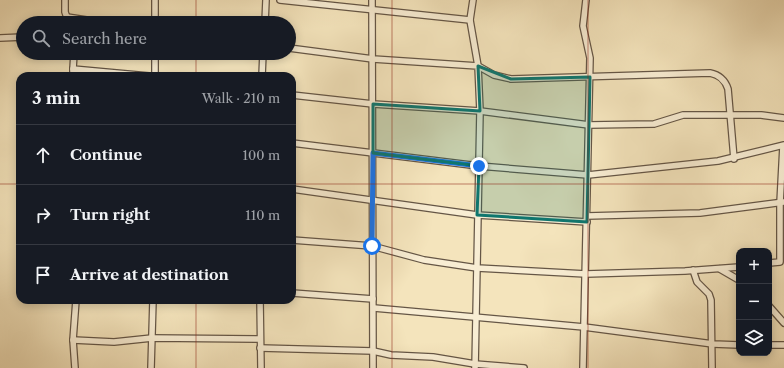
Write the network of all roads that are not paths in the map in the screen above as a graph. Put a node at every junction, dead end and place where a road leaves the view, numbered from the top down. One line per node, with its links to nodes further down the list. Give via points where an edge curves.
1 (65, 0): 9 (street)
2 (155, 0): 10 (street)
3 (266, 0): 11 (street)
4 (280, 0): 8 (street)
5 (372, 0): 8 (street)
6 (473, 0): 12 (street)
7 (586, 0): 25 (street, via 583,26 590,52)
8 (372, 10): 12 (street); 16 (street)
9 (67, 16)
10 (155, 16)
11 (265, 16)
12 (470, 20): 20 (street)
13 (16, 37): 14 (street)
14 (0, 38)
15 (296, 49): 16 (street)
16 (373, 59): 20 (street); 27 (street)
17 (74, 60): 21 (street)
18 (156, 60): 23 (street)
19 (263, 60): 24 (street)
20 (478, 66): 25 (street, via 494,75 511,79); 28 (street)
21 (73, 70): 22 (street)
22 (98, 72)
23 (156, 72)
24 (262, 72)
25 (590, 77): 29 (street, via 717,74 728,89); 31 (street)
26 (296, 95): 27 (street)
27 (374, 104): 28 (street); 34 (street)
28 (480, 111): 31 (street); 36 (street)
29 (730, 114): 30 (street); 31 (street, via 683,115 654,124); 35 (street)
30 (784, 118)
31 (589, 125): 37 (street)
32 (296, 143): 34 (street)
33 (784, 146): 35 (street); 40 (street)
34 (373, 153): 36 (street); 39 (street)
35 (734, 159): 37 (street)
36 (479, 166): 37 (street); 41 (street)
37 (588, 175): 42 (street)
38 (296, 190): 39 (street)
39 (372, 200): 41 (street); 44 (street)
40 (782, 203): 42 (street, via 700,213); 45 (street)
41 (478, 215): 42 (street); 48 (street)
42 (587, 219): 51 (street)
43 (296, 240): 44 (street)
44 (372, 246): 48 (street, via 424,260); 54 (street)
45 (782, 262): 46 (street)
46 (772, 263)
47 (736, 267): 49 (street)
48 (478, 268): 51 (street); 60 (street)
49 (720, 269): 50 (street); 52 (street)
50 (693, 270): 51 (street); 66 (street, via 700,287 710,296)
51 (586, 274): 62 (street)
52 (736, 278)
53 (296, 293): 54 (street)
54 (374, 299): 58 (street)
55 (76, 304): 65 (street)
56 (153, 304): 63 (street)
57 (260, 304): 64 (street)
58 (374, 308): 60 (street); 71 (street)
59 (772, 309): 61 (street)
60 (476, 317): 62 (street); 72 (street)
61 (783, 321)
62 (584, 327): 66 (street); 78 (street)
63 (152, 338): 64 (street); 65 (street, via 114,342); 74 (street)
64 (260, 338): 70 (street)
65 (72, 340): 73 (street)
66 (713, 344): 67 (street); 79 (street)
67 (736, 344)
68 (772, 345): 69 (street)
69 (784, 345)
70 (260, 348): 71 (street); 75 (street)
71 (373, 351): 72 (street); 76 (street)
72 (475, 366): 77 (street)
73 (75, 368)
74 (151, 368)
75 (261, 368)
76 (373, 368)
77 (524, 368)
78 (583, 368)
79 (712, 368)

